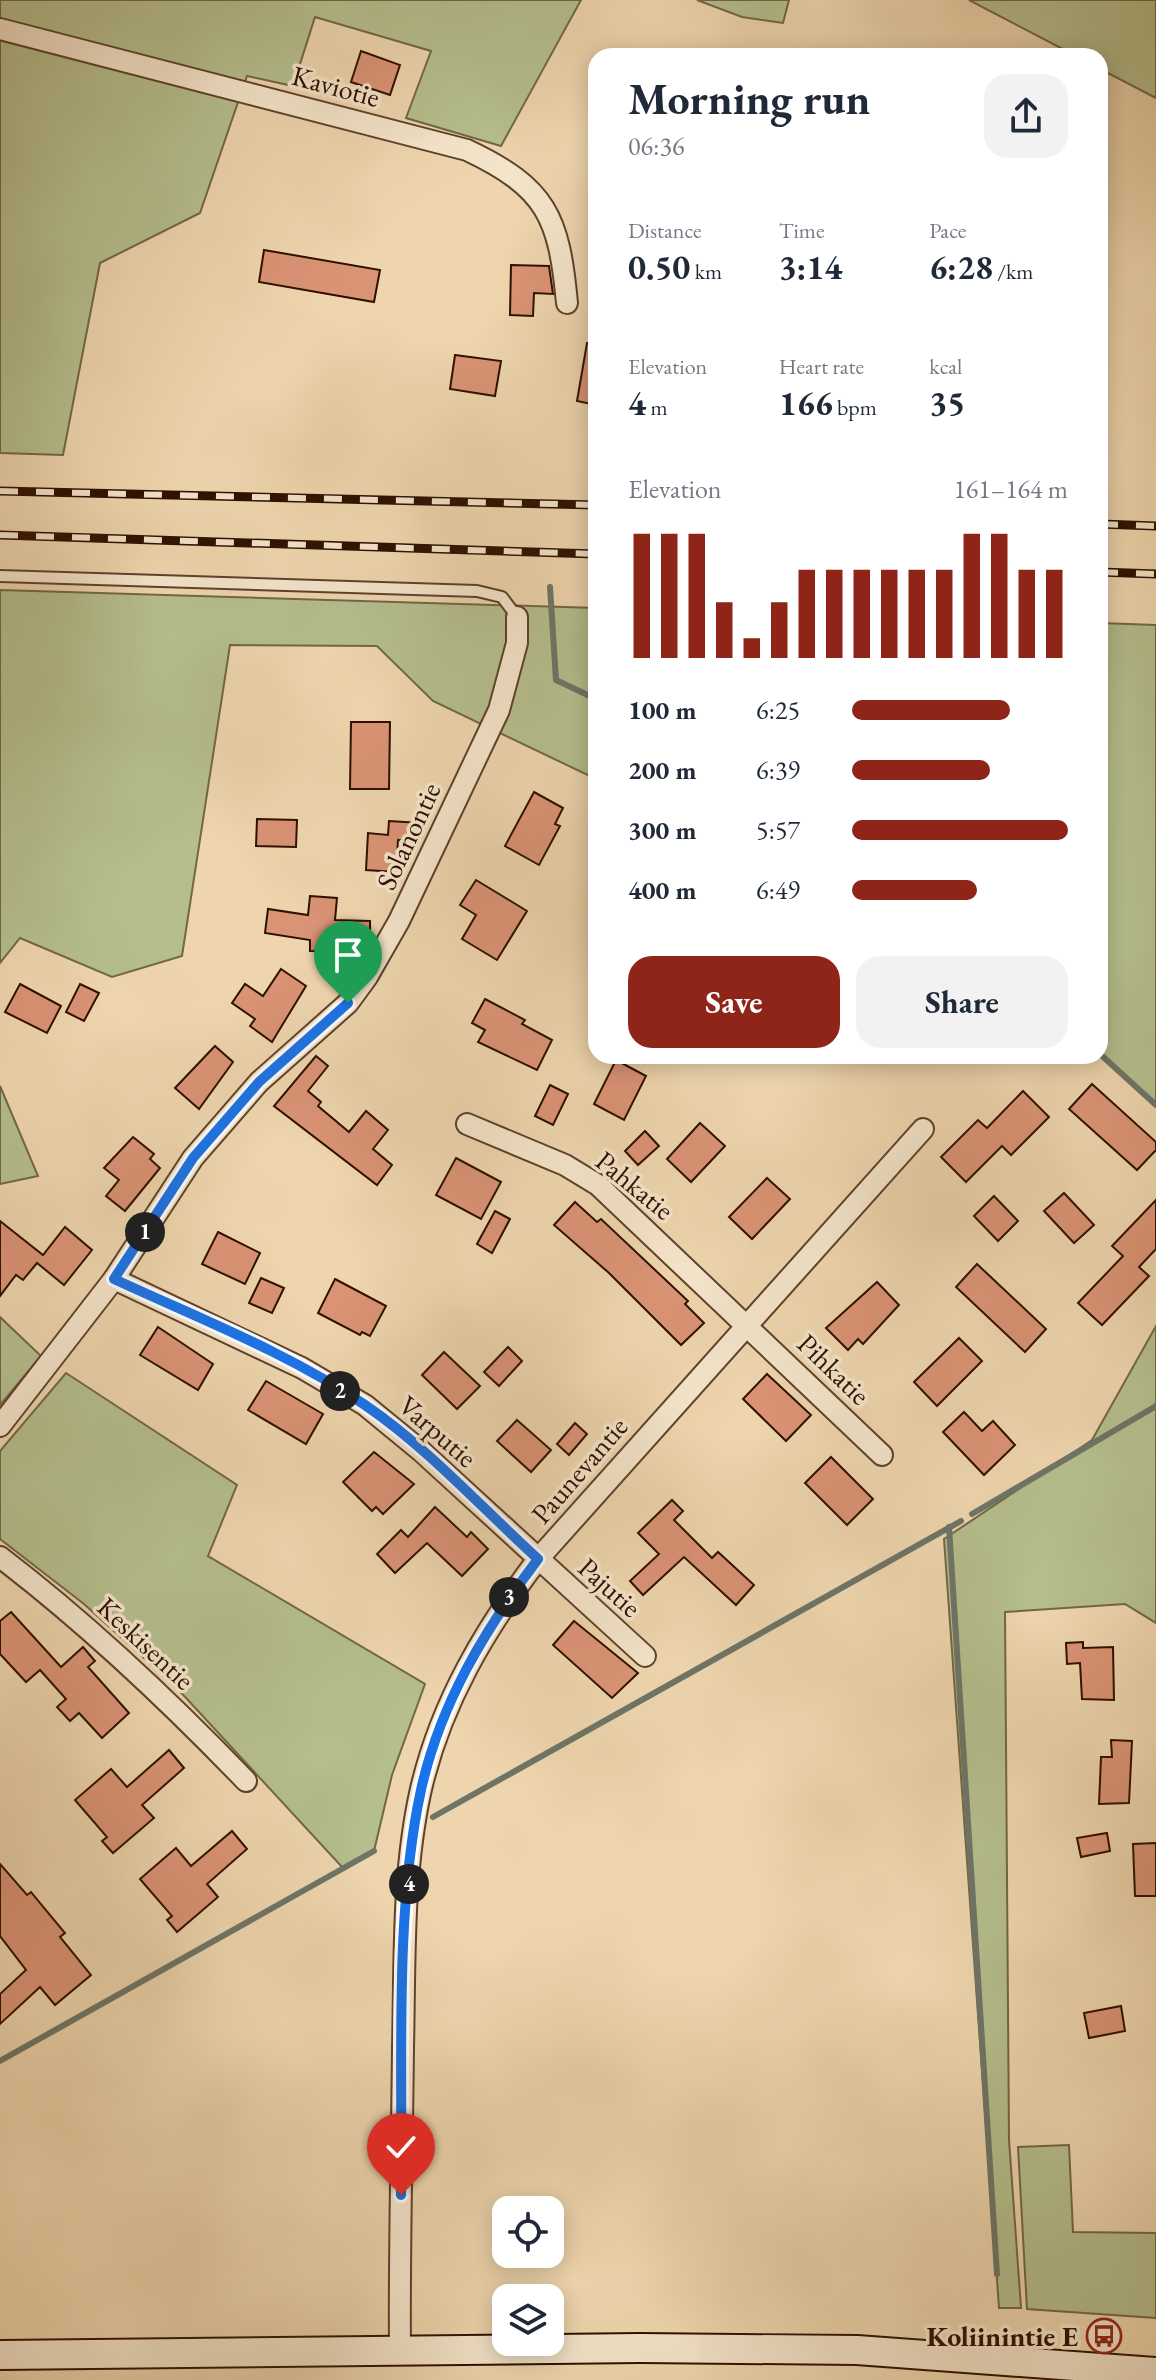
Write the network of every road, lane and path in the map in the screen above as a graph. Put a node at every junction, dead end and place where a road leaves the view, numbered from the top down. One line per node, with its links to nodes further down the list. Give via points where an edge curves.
1 (0, 29): 2 (street, Kaviotie, via 467,150 507,169 537,195 562,248)
2 (567, 303)
3 (0, 576): 4 (lane, via 477,591 502,597)
4 (517, 617): 7 (street, Solanontie, via 517,643 499,710 367,977 348,1003 259,1082 193,1158)
5 (467, 1124): 8 (street, Pahkatie, via 565,1165 598,1185)
6 (923, 1129): 8 (street, Paunevantie)
7 (114, 1279): 9 (street, Solanontie); 12 (street, Varputie, via 302,1368 365,1405)
8 (746, 1323): 10 (street, Pihkatie); 12 (street, Paunevantie)
9 (0, 1426)
10 (882, 1455)
11 (0, 1557): 14 (street, Keskisentie, via 152,1684)
12 (538, 1559): 13 (street, Pajutie); 15 (street, Paunevantie, via 467,1664 421,1789 405,1963)
13 (645, 1656)
14 (246, 1781)
15 (400, 2351): 16 (main road); 17 (main road, via 857,2350)
16 (0, 2355)
17 (1156, 2372)

